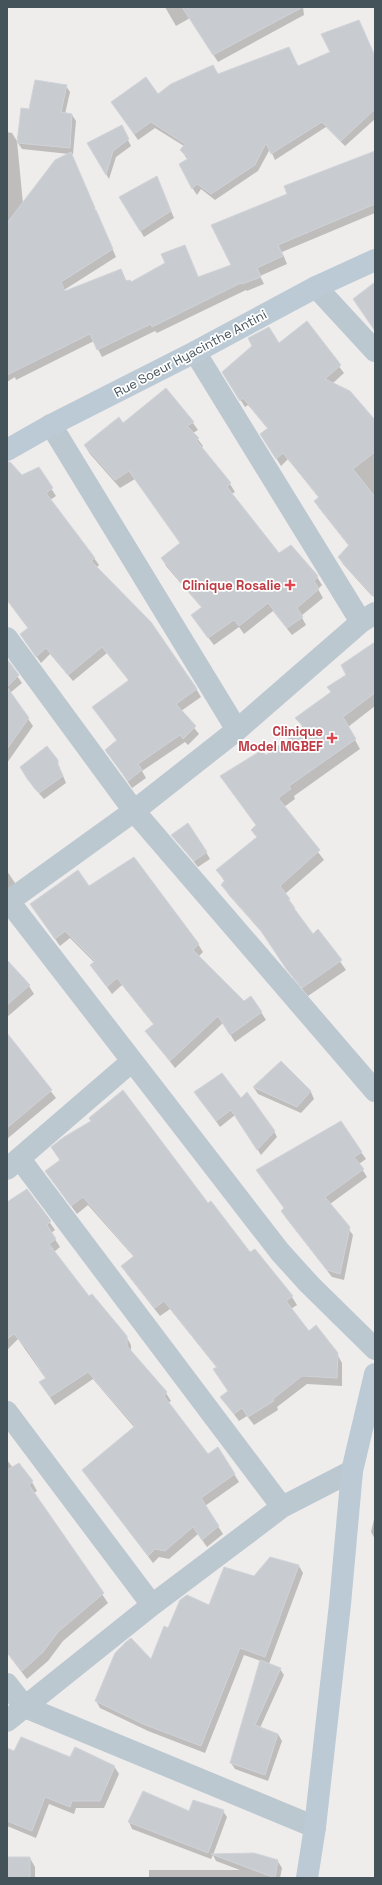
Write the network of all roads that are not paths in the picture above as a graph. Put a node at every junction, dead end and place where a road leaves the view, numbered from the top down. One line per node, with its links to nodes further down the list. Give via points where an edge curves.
1 (375, 260): 2 (street, Rue Soeur Hyacinthe Antini)
2 (316, 287): 3 (street); 4 (street, Rue Soeur Hyacinthe Antini)
3 (375, 351)
4 (195, 352): 5 (street, Rue Soeur Hyacinthe Antini); 7 (street)
5 (51, 425): 6 (street, Rue Soeur Hyacinthe Antini); 9 (street)
6 (7, 450)
7 (368, 617): 9 (street)
8 (7, 638): 10 (street)
9 (237, 730): 10 (street)
10 (134, 811): 11 (street); 13 (street)
11 (8, 900): 12 (street)
12 (131, 1062): 14 (street); 15 (street, via 280,1252)
13 (375, 1091)
14 (14, 1164): 19 (street)
15 (375, 1349)
16 (375, 1374): 18 (street)
17 (7, 1412): 20 (street)
18 (352, 1471): 19 (street); 24 (street)
19 (282, 1508): 20 (street)
20 (152, 1606): 22 (street)
21 (7, 1684): 22 (street)
22 (25, 1708): 23 (street); 24 (street)
23 (7, 1722)
24 (315, 1827): 25 (street)
25 (307, 1878)

